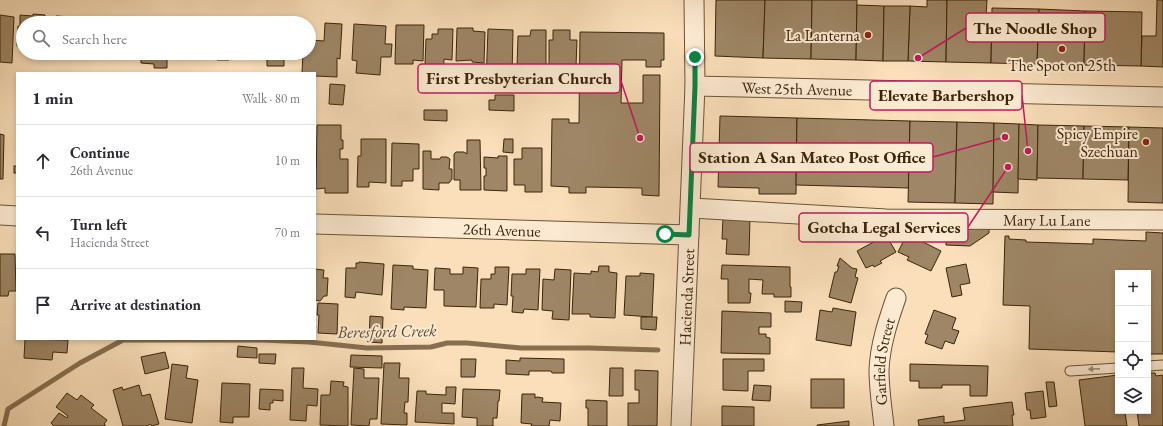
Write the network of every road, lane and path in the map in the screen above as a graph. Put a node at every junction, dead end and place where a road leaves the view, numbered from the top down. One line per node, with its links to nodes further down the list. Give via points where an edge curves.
1 (694, 0): 2 (street, Hacienda Street)
2 (695, 86): 3 (street, West 25th Avenue); 4 (street, Hacienda Street)
3 (1163, 97)
4 (691, 208): 7 (street, Mary Lu Lane, via 886,219); 9 (street, Hacienda Street)
5 (0, 215): 6 (street)
6 (16, 216)
7 (1163, 220)
8 (316, 224): 9 (street, 26th Avenue)
9 (689, 235): 15 (street, Hacienda Street)
10 (896, 298): 16 (street, Garfield Street, via 888,323 879,370)
11 (1163, 365): 12 (lane)
12 (1151, 366)
13 (1115, 368): 14 (lane, one-way to 14)
14 (1070, 371)
15 (681, 426)
16 (884, 426)

